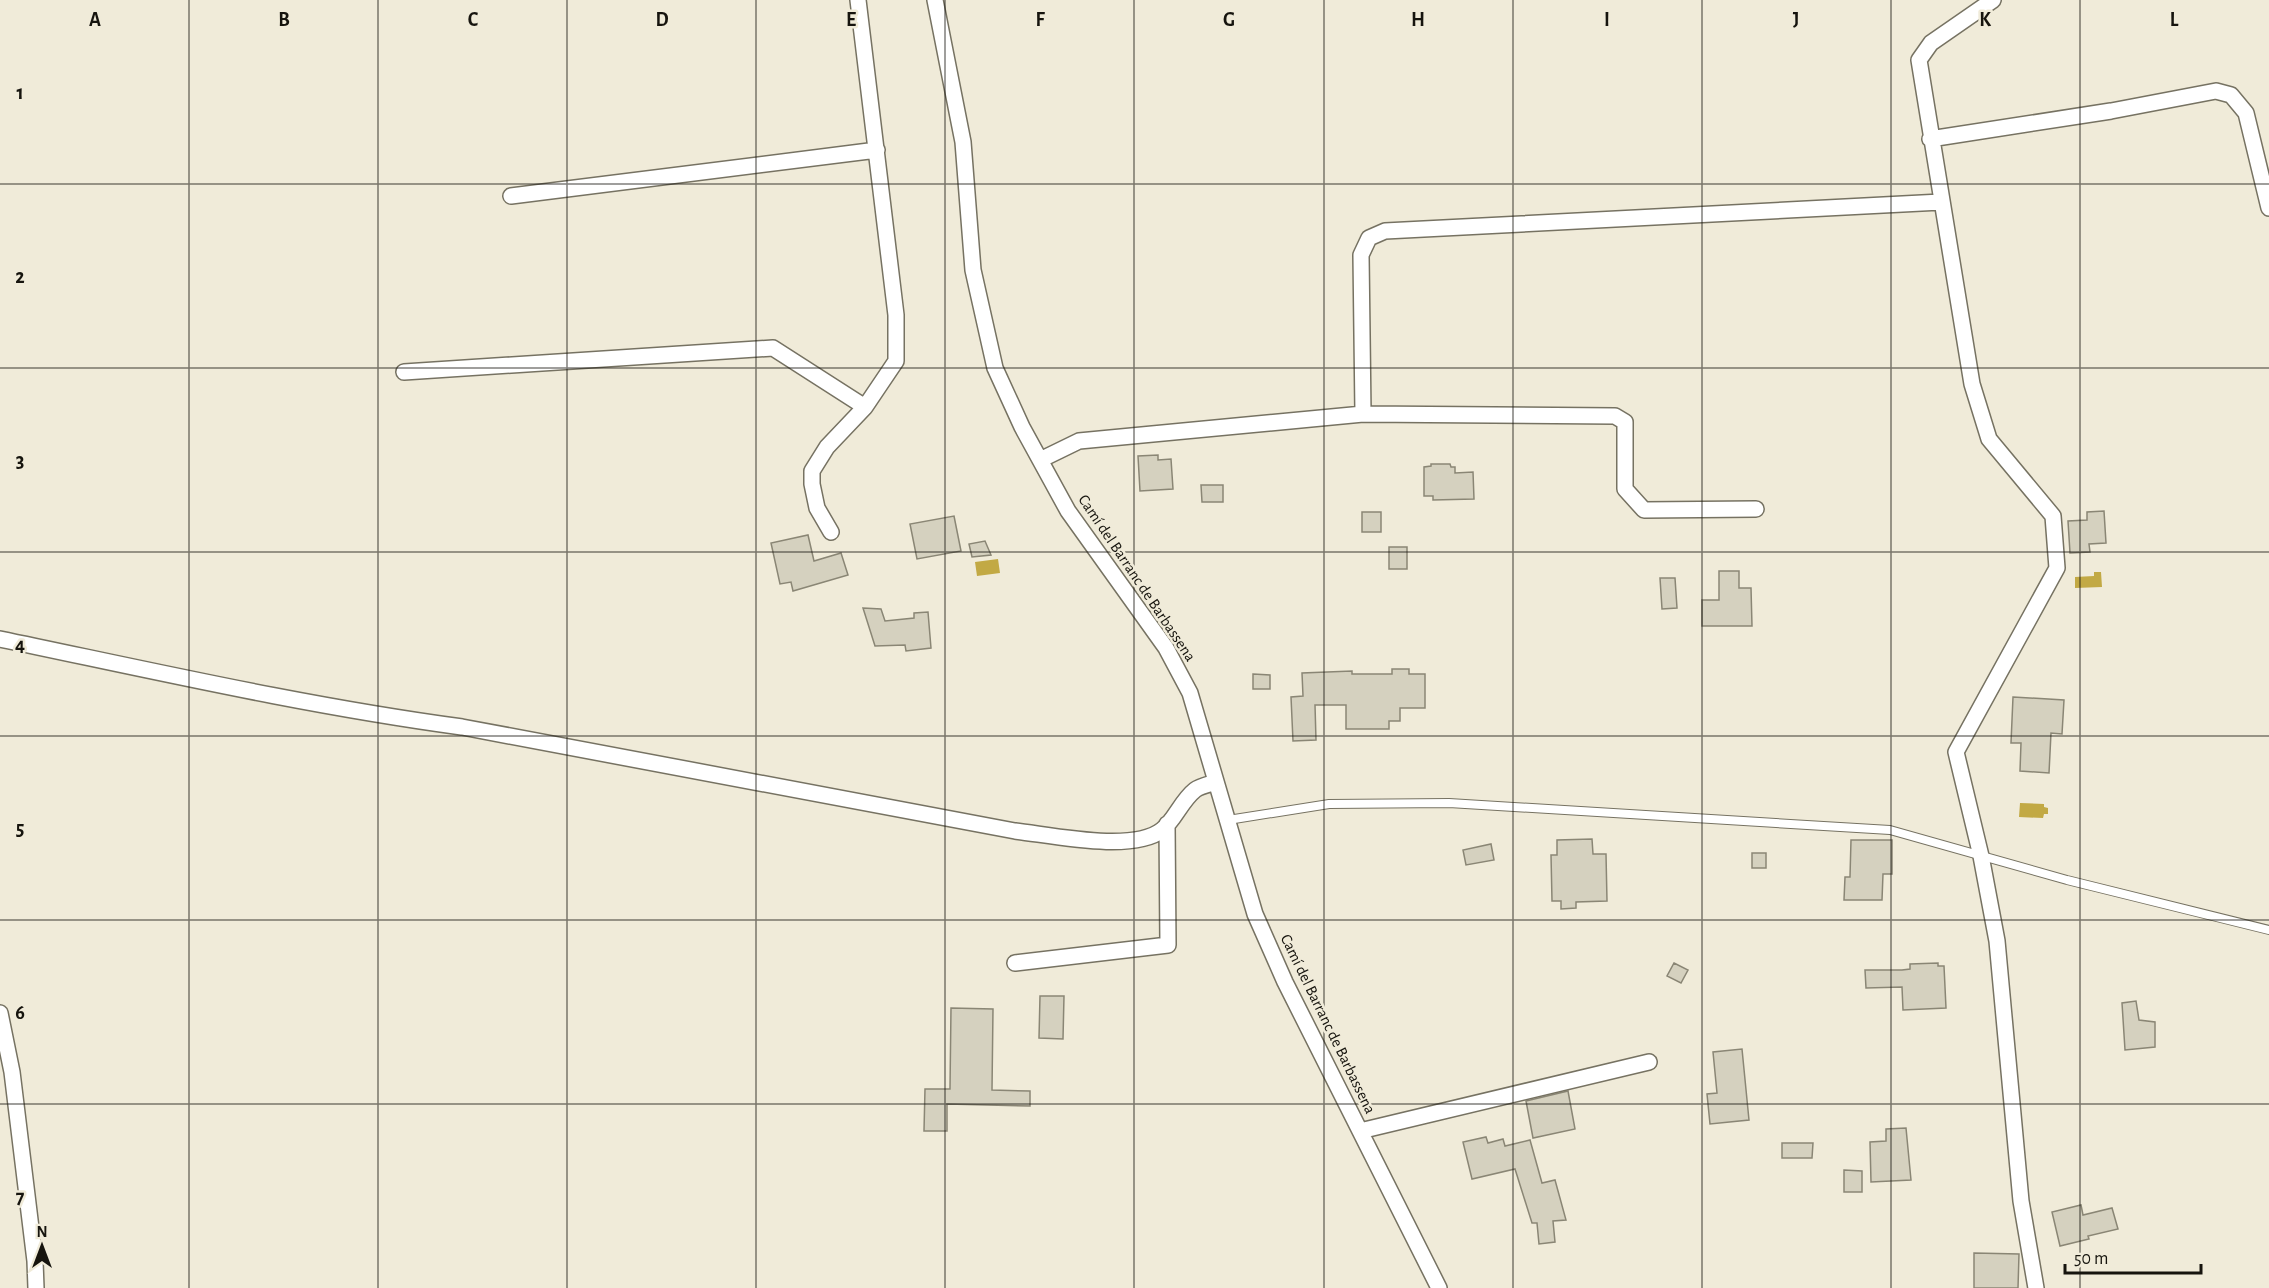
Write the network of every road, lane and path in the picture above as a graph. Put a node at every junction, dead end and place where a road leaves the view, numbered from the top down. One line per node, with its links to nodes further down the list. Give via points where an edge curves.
1 (858, 0): 5 (street)
2 (935, 0): 12 (street, Camí del Barranc de Barbassena, via 963,142 973,270 995,368)
3 (1993, 0): 4 (street, via 1930,43 1919,60)
4 (1930, 139): 7 (street); 8 (street, via 2216,91 2231,95 2246,113)
5 (878, 150): 6 (street); 10 (street, via 896,315 896,361)
6 (511, 196)
7 (1941, 202): 11 (street, via 1385,231 1370,237 1361,255); 19 (street, via 1972,384 1989,439 2053,516 2057,568 1956,752)
8 (2269, 208)
9 (404, 372): 10 (street, via 773,348)
10 (865, 407): 14 (street, via 827,447 812,471 817,508)
11 (1363, 414): 12 (street, via 1079,441); 13 (street, via 1615,417 1625,422 1625,489 1644,510)
12 (1040, 460): 16 (street, Camí del Barranc de Barbassena, via 1068,511 1166,648 1190,693)
13 (1756, 509)
14 (831, 532)
15 (0, 639): 18 (street, via 375,716 462,728 1015,831 1121,842 1146,839)
16 (1216, 782): 17 (street, Camí del Barranc de Barbassena); 18 (street, via 1195,790)
17 (1228, 820): 19 (lane, via 1329,804 1449,803 1890,830); 24 (street, Camí del Barranc de Barbassena, via 1255,914)
18 (1167, 824): 21 (street, via 1168,945)
19 (1981, 856): 20 (lane); 27 (street, via 1997,941 2021,1201)
20 (2269, 930)
21 (1015, 963)
22 (0, 1013): 25 (street, via 12,1072)
23 (1649, 1062): 24 (street)
24 (1360, 1131): 26 (street, Camí del Barranc de Barbassena)
25 (36, 1288)
26 (1439, 1288)
27 (2036, 1288)

